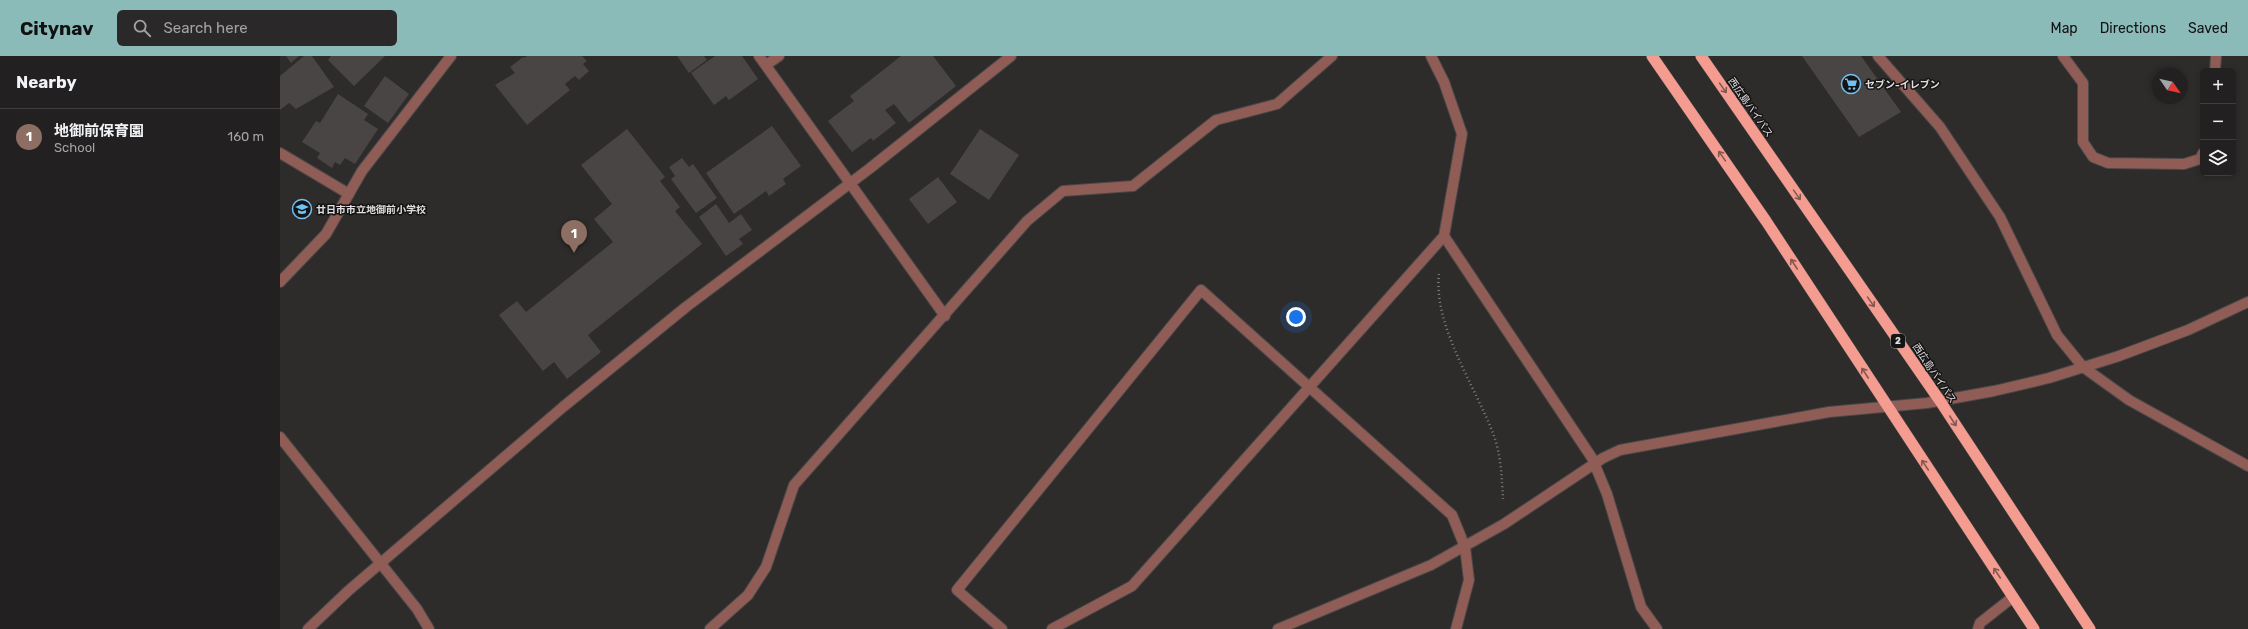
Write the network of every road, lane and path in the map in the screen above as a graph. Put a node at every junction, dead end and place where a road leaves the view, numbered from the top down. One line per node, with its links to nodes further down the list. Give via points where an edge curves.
1 (451, 56): 17 (street, via 362,171)
2 (759, 56): 12 (street)
3 (779, 56): 12 (street)
4 (1011, 56): 16 (street)
5 (1332, 56): 21 (street, via 1277,104 1216,120 1133,186 1063,191 1026,221)
6 (1431, 56): 18 (street, via 1444,82 1462,134)
7 (1652, 56): 25 (highway, one-way to 7, via 1766,221)
8 (1701, 56): 24 (highway, 西広島バイパス / 2, one-way to 24)
9 (1878, 56): 22 (street, via 1940,127 2000,217 2056,335)
10 (2062, 56): 15 (street, via 2083,83 2083,142 2093,157 2108,163 2184,164)
11 (2216, 56): 13 (street)
12 (766, 65): 16 (street)
13 (2215, 68)
14 (280, 154): 17 (street)
15 (2200, 158)
16 (850, 184): 21 (street); 31 (street, via 686,307)
17 (349, 194): 19 (street, via 326,234)
18 (1444, 236): 23 (street); 27 (street); 29 (path, via 1438,288 1445,325 1495,437 1502,478)
19 (280, 282)
20 (2248, 302): 22 (street, via 2188,330)
21 (945, 316): 35 (street, via 794,484 766,567 748,595)
22 (2083, 367): 24 (street, via 2006,388); 28 (street, via 2129,400)
23 (1310, 386): 30 (street, via 1452,516); 36 (street, via 1201,290 957,590); 37 (street, via 1132,586)
24 (1940, 401): 25 (street); 43 (highway, 西広島バイパス / 2, one-way to 43)
25 (1886, 406): 27 (street, via 1829,412 1628,448 1611,453); 32 (highway, one-way to 25)
26 (280, 437): 31 (street)
27 (1595, 464): 29 (street); 40 (street, via 1607,494 1641,607)
28 (2248, 466)
29 (1504, 524): 30 (street)
30 (1465, 547): 38 (street, via 1386,585); 39 (street, via 1469,580)
31 (380, 562): 33 (street); 34 (street, via 417,609)
32 (2013, 597): 41 (street, via 1980,623); 42 (highway)
33 (308, 629)
34 (429, 629)
35 (710, 629)
36 (1002, 629)
37 (1052, 629)
38 (1278, 629)
39 (1456, 629)
40 (1658, 629)
41 (1978, 629)
42 (2034, 629)
43 (2090, 629)

